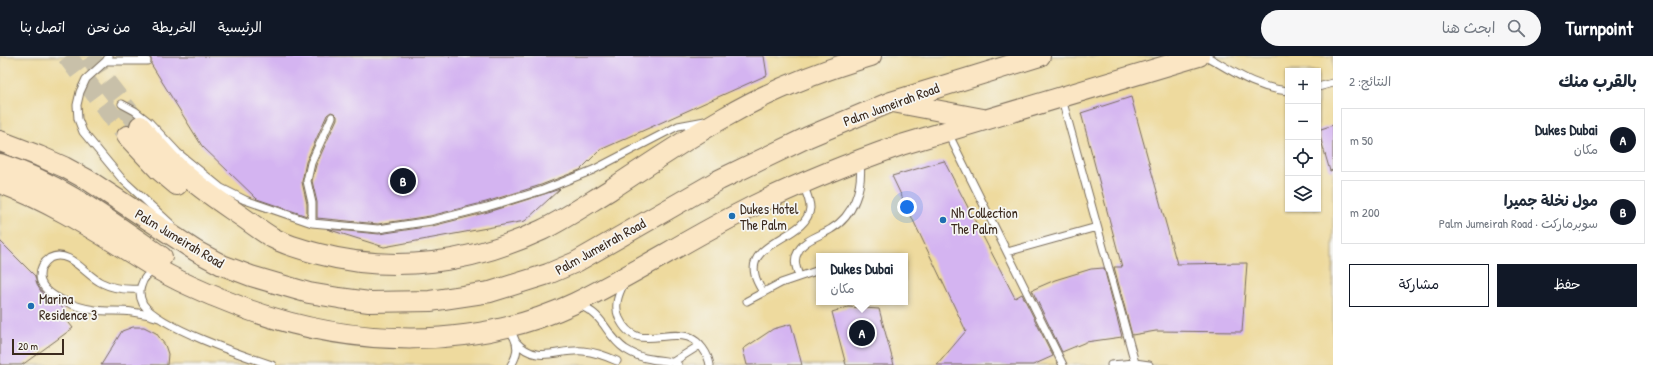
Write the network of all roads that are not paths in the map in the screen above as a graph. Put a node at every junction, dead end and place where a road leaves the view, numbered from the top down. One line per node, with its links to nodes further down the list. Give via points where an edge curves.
1 (870, 56): 13 (main road, via 788,85)
2 (1040, 56): 11 (main road, Palm Jumeirah Road)
3 (1199, 56): 10 (main road)
4 (1206, 56): 9 (lane, via 1257,84)
5 (108, 58): 6 (lane); 25 (lane, via 86,80 80,92 77,105 78,119 83,132 122,179)
6 (147, 61)
7 (1333, 83): 8 (lane)
8 (1321, 86)
9 (1285, 91)
10 (1062, 98): 15 (main road); 24 (lane)
11 (891, 102): 15 (main road); 25 (main road, Palm Jumeirah Road, via 808,136 719,180 576,262 534,279 490,292 415,302 369,302 339,298 309,293 251,276 222,265)
12 (122, 104): 23 (lane, via 150,122 178,154 221,188 245,200)
13 (726, 116): 16 (main road, via 572,214 542,230 478,253 446,261 410,264 375,264 333,258 273,238 181,172); 23 (lane, via 678,126 593,170 543,190 487,207 431,221 378,229)
14 (332, 117): 23 (lane, via 311,163 307,181 312,203)
15 (986, 120): 17 (main road)
16 (134, 131)
17 (948, 131): 19 (main road); 26 (lane)
18 (0, 141): 25 (main road, Palm Jumeirah Road, via 39,156 88,180)
19 (859, 159): 21 (main road); 30 (lane, via 860,183 854,204 832,229 801,246 795,263)
20 (0, 164): 33 (main road, via 35,177 78,199)
21 (803, 182): 29 (main road, via 733,216); 32 (lane, via 809,201 808,216 798,228 768,247 755,264 755,276)
22 (0, 183): 27 (main road, via 21,190 66,213)
23 (312, 223)
24 (1097, 228): 26 (lane); 40 (lane)
25 (196, 250)
26 (1007, 252): 45 (lane)
27 (159, 270): 31 (lane, via 147,276); 33 (main road)
28 (816, 271): 30 (lane)
29 (628, 276): 35 (main road); 38 (lane, via 618,294 616,304 617,314 629,331 638,337 688,337)
30 (799, 276): 32 (lane)
31 (140, 289): 36 (lane, via 143,303); 36 (lane, via 114,288 101,283 66,257 51,258 41,269 40,276 46,290 74,305 97,310 134,312)
32 (763, 292): 34 (lane)
33 (221, 298): 37 (main road, via 276,319 333,332 390,338)
34 (747, 301)
35 (573, 304): 37 (main road); 41 (lane, via 592,312 617,342 632,353)
36 (158, 318): 42 (lane, via 216,345)
37 (511, 335): 39 (lane, via 529,354 538,356 582,351 594,352); 43 (lane, via 517,350)
38 (700, 345): 41 (lane); 44 (lane)
39 (617, 361)
40 (1135, 362): 46 (lane); 47 (lane)
41 (676, 364)
42 (268, 365)
43 (511, 365)
44 (710, 365)
45 (1063, 365)
46 (1111, 365)
47 (1149, 365)

